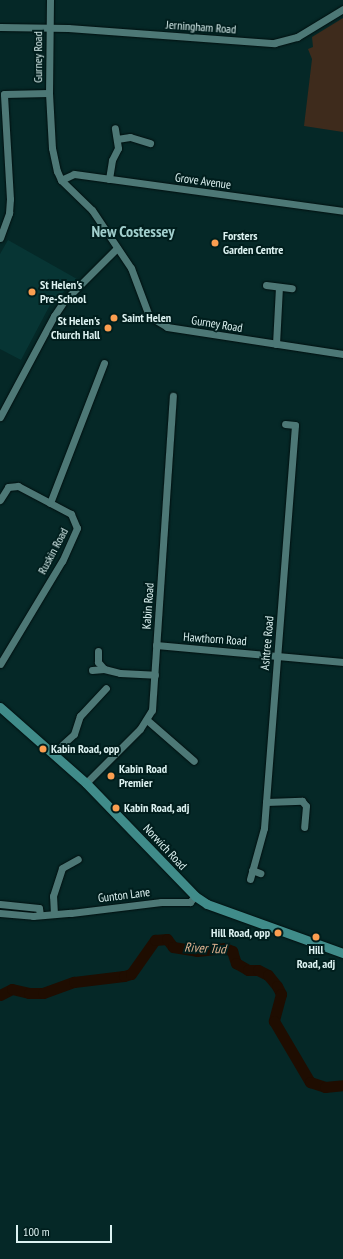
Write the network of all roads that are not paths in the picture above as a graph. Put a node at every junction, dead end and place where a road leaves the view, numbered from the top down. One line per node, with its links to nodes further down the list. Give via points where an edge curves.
1 (50, 0): 4 (street, Gurney Road)
2 (343, 9): 4 (street, Jerningham Road, via 297,37 274,43)
3 (0, 27): 4 (street, Jerningham Road)
4 (49, 28): 5 (street, Gurney Road)
5 (49, 93): 6 (street); 11 (street, Gurney Road, via 52,148)
6 (2, 94): 13 (street, via 10,200 9,213)
7 (115, 128): 8 (street)
8 (117, 138): 9 (street, via 130,137); 10 (street, via 118,148 112,160)
9 (150, 143)
10 (109, 179): 11 (street, Grove Avenue, via 74,174); 12 (street, Grove Avenue)
11 (61, 180): 14 (street, Gurney Road, via 92,210)
12 (343, 211)
13 (0, 238)
14 (117, 248): 18 (street, Gurney Road, via 139,285 146,310 156,322 166,327); 22 (street, via 64,301)
15 (266, 285): 16 (street)
16 (279, 287): 17 (street); 18 (street)
17 (292, 288)
18 (276, 344): 19 (street, Gurney Road)
19 (343, 354)
20 (104, 363): 25 (street)
21 (173, 396): 26 (street, Kabin Road, via 177,405)
22 (0, 417)
23 (285, 424): 28 (street, Ashtree Road, via 295,425)
24 (0, 500): 25 (street, Ruskin Road, via 8,487 14,486)
25 (50, 503): 30 (street, Ruskin Road, via 71,514 77,528 62,561)
26 (156, 645): 28 (street, Hawthorn Road); 33 (street, Kabin Road)
27 (98, 651): 31 (street, via 98,662)
28 (277, 655): 29 (street, Hawthorn Road); 40 (street, Ashtree Road)
29 (343, 662)
30 (0, 664)
31 (104, 669): 32 (street); 33 (street, via 120,674)
32 (92, 670)
33 (155, 675): 36 (street, Kabin Road, via 152,710)
34 (106, 688): 37 (street, via 80,716 74,734)
35 (0, 707): 37 (street, Norwich Road)
36 (147, 720): 38 (street); 39 (street, Kabin Road)
37 (53, 753): 39 (street, Norwich Road)
38 (194, 761)
39 (86, 783): 46 (street, Norwich Road)
40 (266, 802): 41 (street, via 302,801 306,806); 43 (street, Ashtree Road, via 264,828)
41 (304, 827)
42 (78, 859): 49 (street, via 62,868 53,896)
43 (252, 870): 44 (street); 45 (street, Ashtree Road)
44 (260, 873)
45 (250, 879)
46 (195, 896): 49 (street, Gunton Lane, via 190,902 161,902); 51 (street, Norwich Road, via 206,904)
47 (0, 904): 50 (street, via 40,908)
48 (0, 913): 50 (street, Gunton Lane)
49 (54, 914): 50 (street, Gunton Lane)
50 (40, 915)
51 (343, 953)

